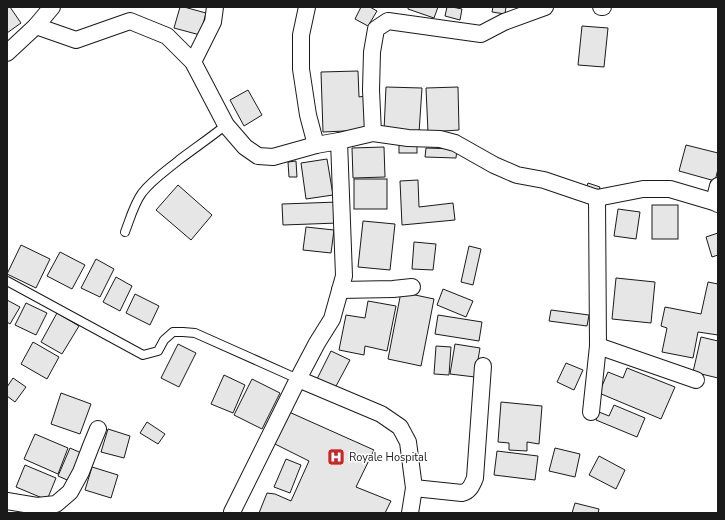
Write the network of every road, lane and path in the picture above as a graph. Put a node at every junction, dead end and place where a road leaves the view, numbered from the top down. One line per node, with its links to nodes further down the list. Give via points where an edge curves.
1 (52, 7): 5 (street)
2 (215, 7): 7 (street, via 213,22)
3 (307, 7): 11 (street, via 301,35 301,69 308,115)
4 (545, 7): 9 (street, via 504,22 481,34 388,21 376,29 372,52)
5 (36, 26): 6 (street); 7 (street, via 76,40 130,21 167,36)
6 (7, 54)
7 (194, 62): 8 (street)
8 (226, 125): 11 (street, via 245,147 258,156 273,156); 15 (lane, via 166,170 148,187 138,201)
9 (373, 133): 10 (street); 13 (street, via 440,139 455,143 517,175 544,180)
10 (339, 141): 11 (street); 18 (street, via 344,276)
11 (316, 145)
12 (718, 186): 14 (street)
13 (596, 198): 14 (street, via 642,189 670,189); 19 (street)
14 (716, 203)
15 (125, 232)
16 (7, 281): 21 (lane, via 143,355 158,351 164,340 173,332 195,333)
17 (412, 287): 18 (street)
18 (340, 290): 21 (street, via 332,319)
19 (598, 346): 22 (street); 23 (street)
20 (483, 366): 25 (street, via 475,478 470,488 462,493)
21 (298, 379): 25 (street, via 381,414 400,427 408,442); 27 (street)
22 (696, 380)
23 (592, 412)
24 (98, 429): 26 (street, via 82,472 70,492 56,504 37,506)
25 (414, 488): 28 (street)
26 (7, 501)
27 (232, 512)
28 (410, 513)

